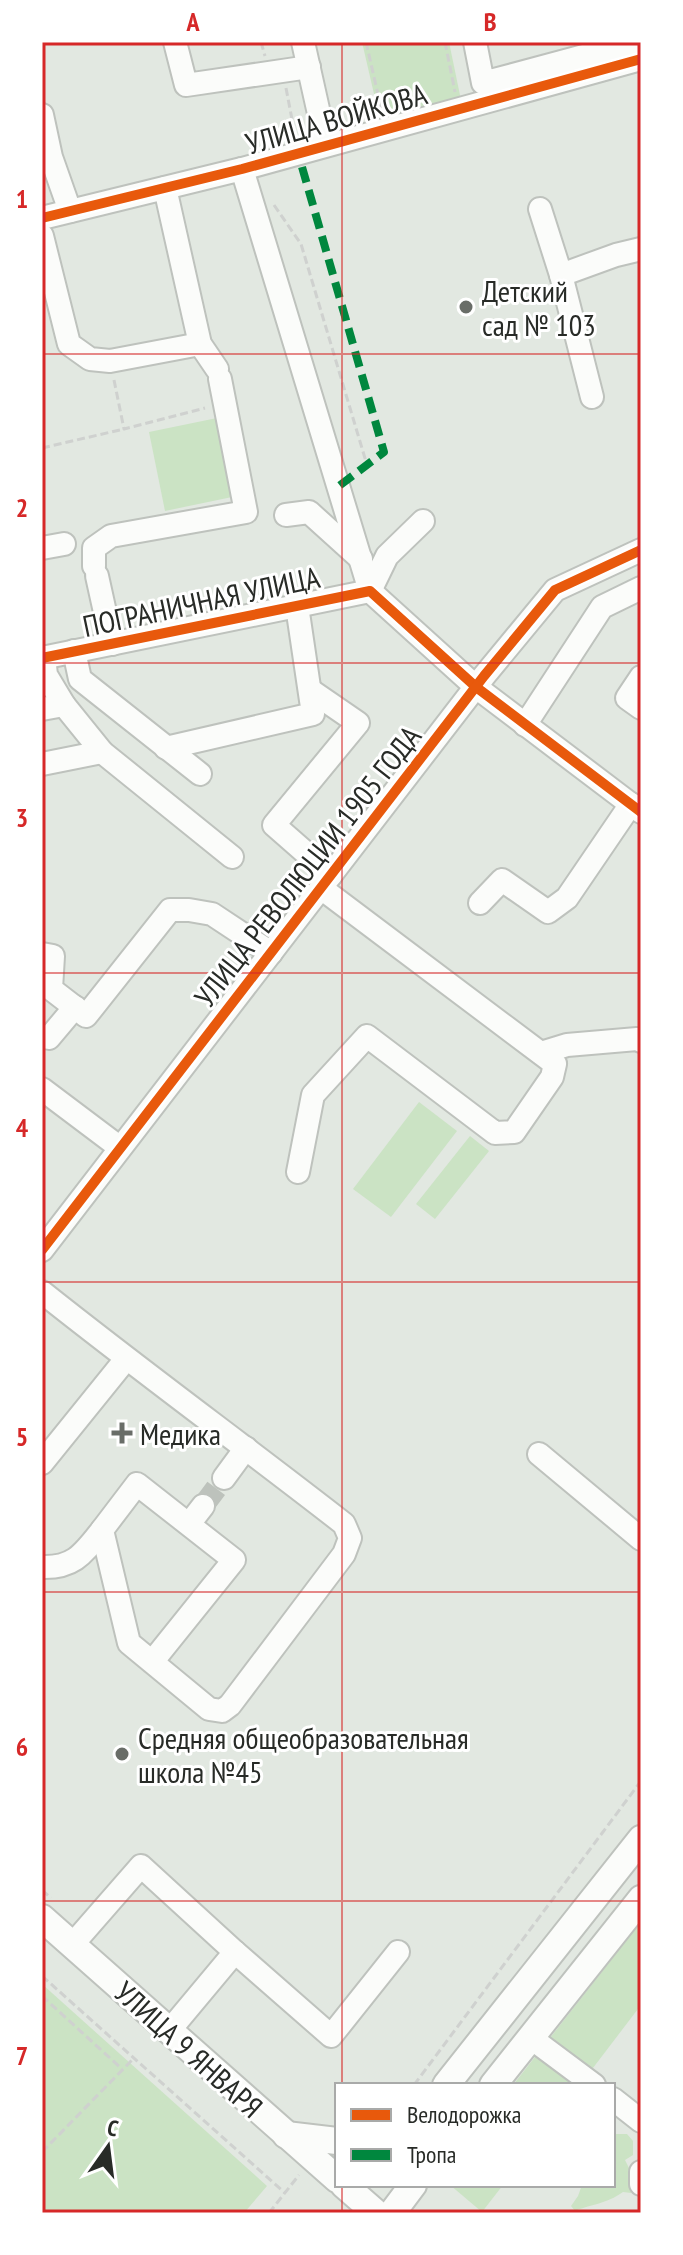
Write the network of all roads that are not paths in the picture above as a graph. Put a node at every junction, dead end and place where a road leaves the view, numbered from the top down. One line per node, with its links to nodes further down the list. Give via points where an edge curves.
1 (175, 42): 6 (street, via 186,85)
2 (303, 42): 6 (street)
3 (475, 42): 4 (street, via 483,83)
4 (636, 42)
5 (641, 59): 8 (street, УЛИЦА ВОЙКОВА)
6 (309, 67): 8 (street)
7 (42, 115): 12 (street)
8 (326, 145): 9 (street, УЛИЦА ВОЙКОВА)
9 (242, 169): 10 (street, УЛИЦА ВОЙКОВА); 22 (street)
10 (165, 188): 12 (street, УЛИЦА ВОЙКОВА); 16 (street)
11 (540, 209): 15 (street)
12 (70, 211): 13 (street, УЛИЦА ВОЙКОВА)
13 (43, 218): 16 (street, via 69,344 90,359 110,361)
14 (641, 249): 15 (street)
15 (561, 275): 17 (street)
16 (200, 344): 18 (street, via 219,374)
17 (592, 397)
18 (246, 512): 21 (street, via 111,536); 22 (street, via 309,512)
19 (423, 521): 24 (street, via 387,556)
20 (641, 550): 30 (street, УЛИЦА РЕВОЛЮЦИИ 1905 ГОДА, via 555,590)
21 (78, 554): 26 (street)
22 (362, 560): 24 (street)
23 (641, 588): 34 (street, via 602,607)
24 (370, 591): 25 (street, ПОГРАНИЧНАЯ УЛИЦА); 30 (street)
25 (297, 606): 26 (street, ПОГРАНИЧНАЯ УЛИЦА); 31 (street)
26 (112, 644): 27 (street, ПОГРАНИЧНАЯ УЛИЦА)
27 (74, 651): 28 (street, ПОГРАНИЧНАЯ УЛИЦА); 35 (street, via 80,679)
28 (43, 658): 32 (street)
29 (641, 677): 33 (street, via 627,698)
30 (476, 687): 34 (street); 41 (street, УЛИЦА РЕВОЛЮЦИИ 1905 ГОДА)
31 (310, 690): 35 (street, via 313,714); 41 (street, via 358,723 274,825)
32 (53, 707): 36 (street)
33 (641, 708)
34 (525, 725): 39 (street)
35 (166, 748): 38 (street)
36 (102, 752): 37 (street); 40 (street)
37 (42, 764)
38 (200, 774)
39 (636, 808): 42 (street, via 567,898 548,912 502,880)
40 (232, 857)
41 (326, 882): 43 (street, УЛИЦА РЕВОЛЮЦИИ 1905 ГОДА); 48 (street)
42 (480, 903)
43 (271, 953): 45 (street, via 212,914 170,910 86,1016); 50 (street, УЛИЦА РЕВОЛЮЦИИ 1905 ГОДА)
44 (42, 954): 45 (street, via 53,956 51,989)
45 (75, 1007): 46 (street)
46 (49, 1038)
47 (641, 1041): 48 (street, via 567,1045)
48 (541, 1053): 51 (street, via 555,1064 552,1077 514,1132 495,1133 367,1036 313,1095)
49 (42, 1089): 50 (street)
50 (119, 1147): 52 (street, УЛИЦА РЕВОЛЮЦИИ 1905 ГОДА)
51 (298, 1172)
52 (42, 1250)
53 (42, 1292): 54 (street)
54 (126, 1359): 55 (street); 57 (street)
55 (246, 1448): 58 (street); 64 (street, via 344,1524 350,1538 344,1554 222,1711 209,1709)
56 (539, 1454): 62 (street)
57 (42, 1463)
58 (224, 1478)
59 (203, 1506): 60 (street)
60 (189, 1524): 61 (street, via 137,1484); 64 (street, via 234,1560)
61 (102, 1530): 63 (street, via 76,1560); 64 (street, via 129,1643)
62 (641, 1539)
63 (57, 1570)
64 (152, 1662)
65 (641, 1839): 73 (main road)
66 (641, 1899): 72 (main road)
67 (42, 1918): 68 (main road, УЛИЦА 9 ЯНВАРЯ)
68 (72, 1945): 69 (street, via 141,1866); 71 (main road, УЛИЦА 9 ЯНВАРЯ)
69 (235, 1952): 70 (street, via 331,2036); 71 (street)
70 (398, 1952)
71 (169, 2031): 78 (main road, УЛИЦА 9 ЯНВАРЯ)
72 (531, 2038): 74 (main road); 75 (street)
73 (448, 2083)
74 (495, 2083)
75 (591, 2083)
76 (615, 2100): 77 (street)
77 (638, 2113)
78 (286, 2135): 79 (main road); 81 (main road, УЛИЦА 9 ЯНВАРЯ)
79 (335, 2141)
80 (641, 2172): 82 (street)
81 (335, 2177)
82 (641, 2184)
83 (412, 2187): 84 (main road)
84 (392, 2213)

